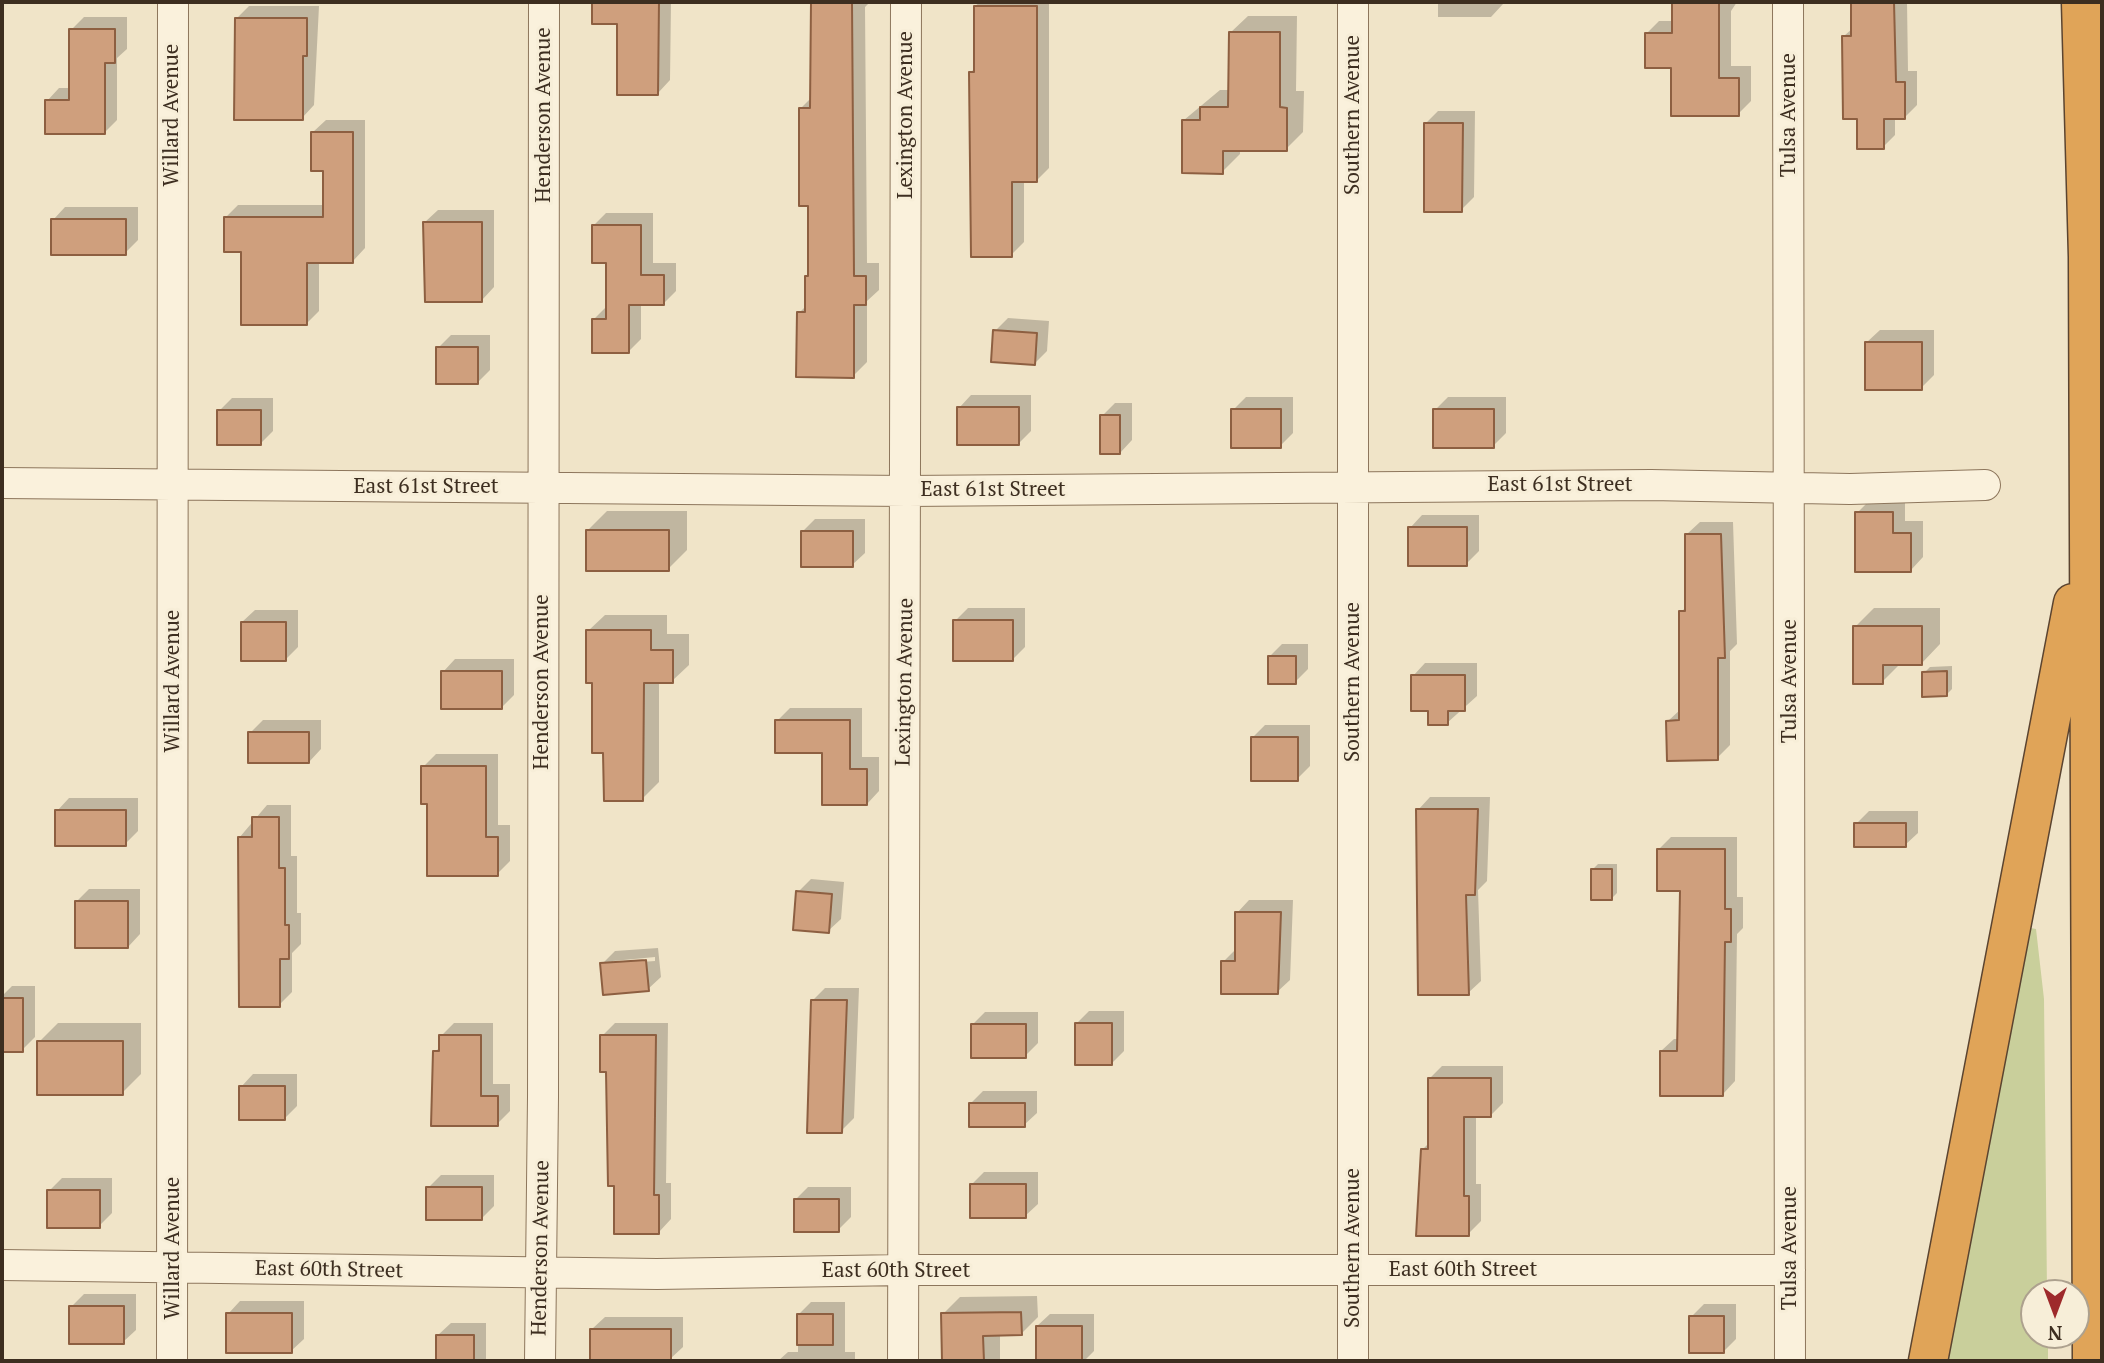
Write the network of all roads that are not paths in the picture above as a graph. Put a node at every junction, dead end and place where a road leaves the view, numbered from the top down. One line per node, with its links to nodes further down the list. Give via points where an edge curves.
1 (173, 2): 9 (street, Willard Avenue)
2 (544, 2): 11 (street, Henderson Avenue)
3 (906, 2): 13 (street, Lexington Avenue)
4 (1353, 2): 10 (street, Southern Avenue)
5 (1788, 2): 12 (street, Tulsa Avenue)
6 (2081, 2): 14 (highway)
7 (2, 483): 9 (street, East 61st Street)
8 (1985, 485): 12 (street, East 61st Street)
9 (172, 486): 11 (street, East 61st Street); 16 (street, Willard Avenue)
10 (1352, 487): 12 (street, East 61st Street); 13 (street, East 61st Street); 18 (street, Southern Avenue)
11 (543, 488): 13 (street, East 61st Street); 20 (street, Henderson Avenue)
12 (1789, 488): 19 (street, Tulsa Avenue)
13 (907, 491): 17 (street, Lexington Avenue)
14 (2089, 515): 26 (highway); 27 (highway)
15 (2, 1265): 16 (street, East 60th Street)
16 (172, 1268): 20 (street, East 60th Street); 21 (street, Willard Avenue)
17 (903, 1270): 18 (street, East 60th Street); 20 (street, East 60th Street); 23 (street, Lexington Avenue)
18 (1353, 1270): 19 (street, East 60th Street); 24 (street, Southern Avenue)
19 (1790, 1270): 25 (street, Tulsa Avenue)
20 (542, 1273): 22 (street, Henderson Avenue)
21 (173, 1361)
22 (540, 1361)
23 (903, 1361)
24 (1353, 1361)
25 (1790, 1361)
26 (1928, 1361)
27 (2092, 1361)

